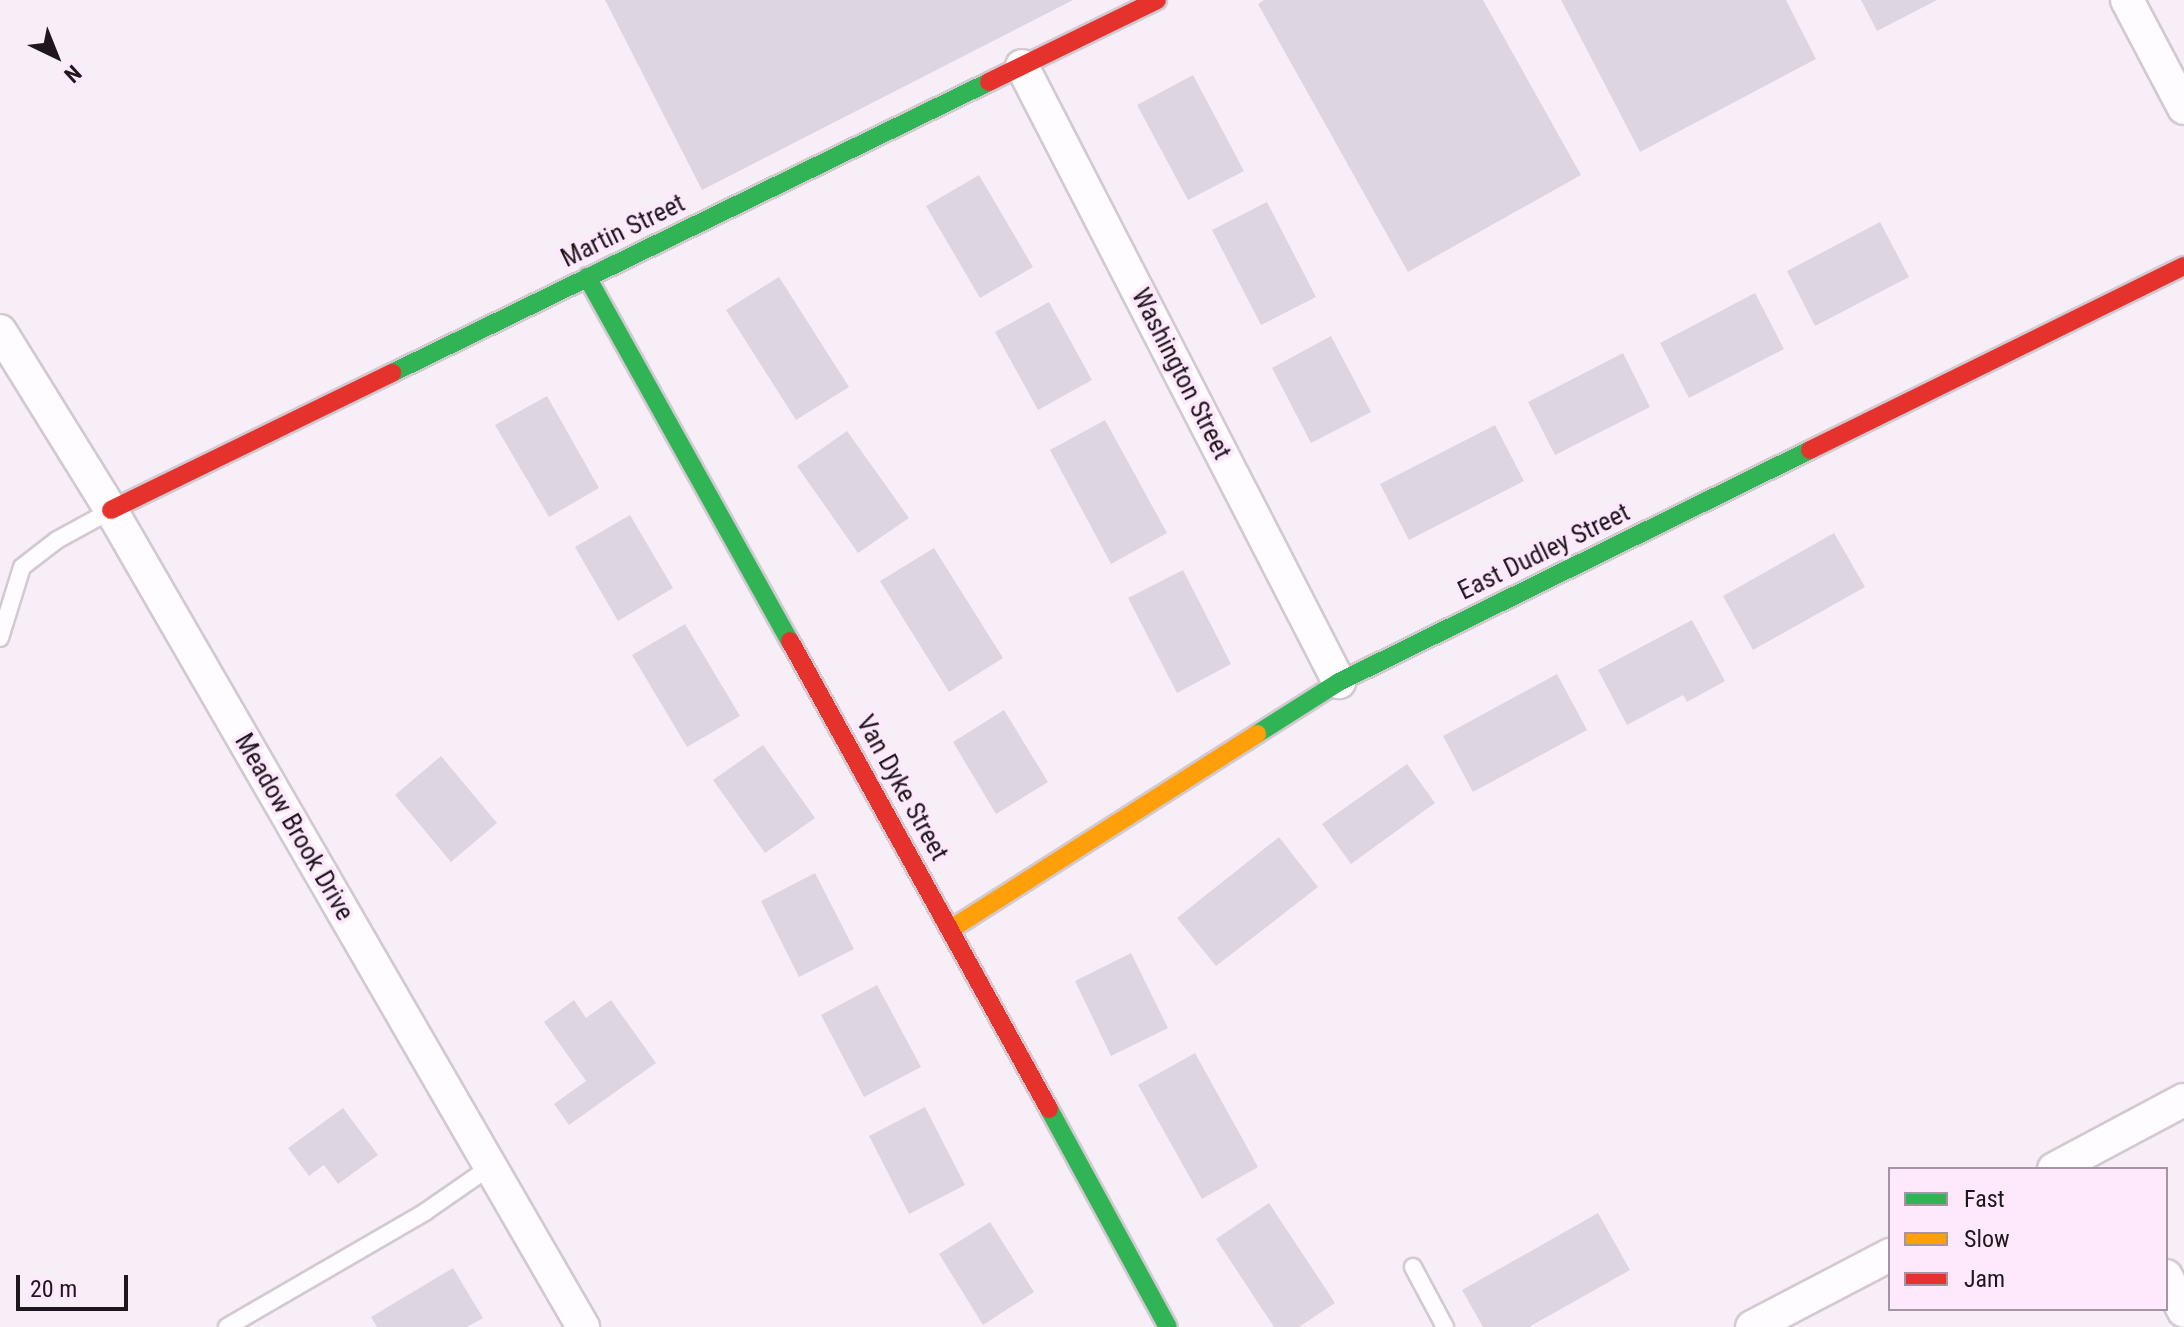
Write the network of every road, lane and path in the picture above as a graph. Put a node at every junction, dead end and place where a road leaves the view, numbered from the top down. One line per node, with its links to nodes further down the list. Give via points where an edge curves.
1 (1157, 0): 3 (street, Martin Street)
2 (2127, 0): 4 (street)
3 (1022, 66): 6 (street, Martin Street); 10 (street, Washington Street)
4 (2184, 108)
5 (2184, 266): 10 (street, East Dudley Street)
6 (587, 277): 8 (street, Martin Street); 11 (street, Van Dyke Street)
7 (0, 331): 8 (street, Meadow Brook Drive)
8 (111, 510): 9 (lane, via 22,567); 14 (street, Meadow Brook Drive)
9 (0, 638)
10 (1339, 682): 11 (street, East Dudley Street)
11 (951, 929): 22 (street, Van Dyke Street)
12 (2184, 1100): 13 (street)
13 (2105, 1157): 15 (street)
14 (490, 1167): 20 (lane, via 425,1212); 21 (street, Meadow Brook Drive)
15 (2062, 1167)
16 (1888, 1256): 24 (street)
17 (1413, 1267): 23 (lane)
18 (2168, 1280): 19 (street)
19 (2184, 1311)
20 (227, 1327)
21 (583, 1327)
22 (1168, 1327)
23 (1445, 1327)
24 (1752, 1327)

